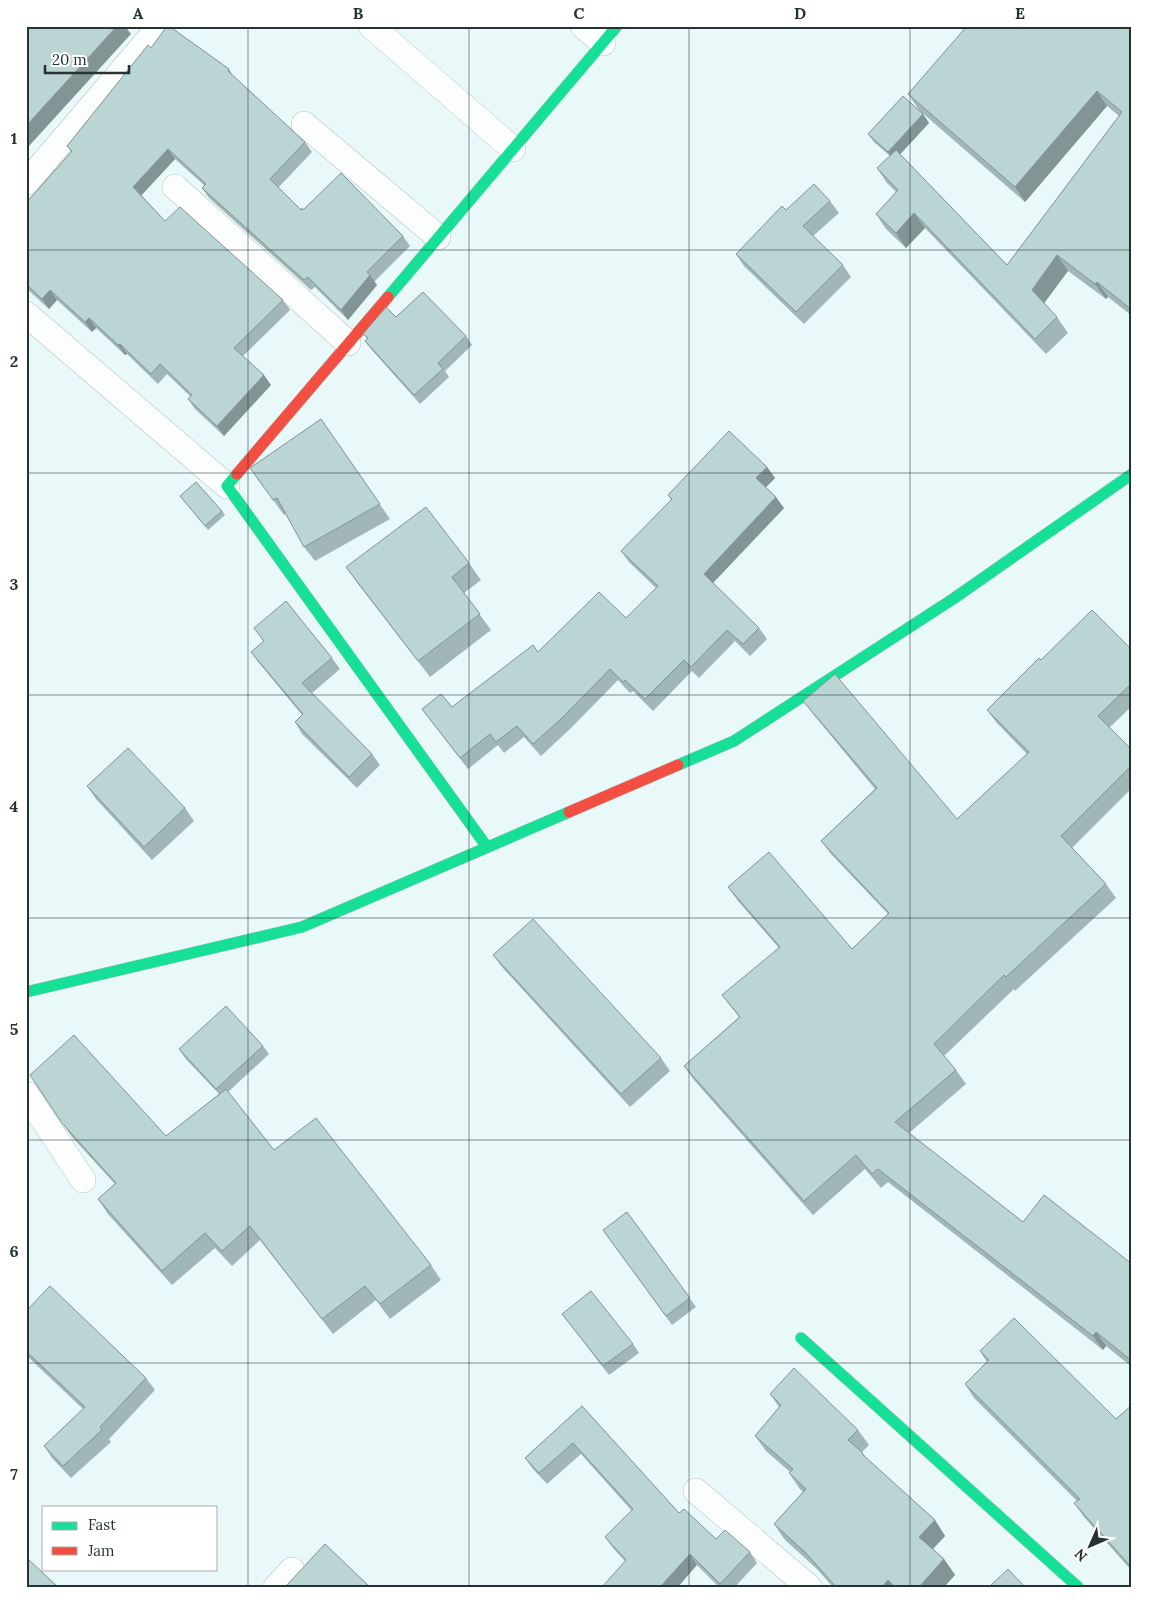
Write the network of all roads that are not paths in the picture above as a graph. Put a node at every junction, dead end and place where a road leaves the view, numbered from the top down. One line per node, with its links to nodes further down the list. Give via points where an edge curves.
1 (160, 26): 7 (street)
2 (371, 26): 6 (street)
3 (583, 26): 4 (street)
4 (610, 34): 6 (street)
5 (304, 124): 9 (street)
6 (513, 149): 9 (street)
7 (26, 183)
8 (175, 187): 11 (street)
9 (438, 237): 11 (street)
10 (26, 314): 13 (street)
11 (348, 343): 13 (street)
12 (1132, 474): 14 (street, via 953,599 734,741)
13 (227, 486): 14 (street)
14 (487, 847): 15 (street, via 302,926)
15 (26, 992)
16 (26, 1094): 17 (street)
17 (83, 1180)
18 (801, 1338): 21 (street)
19 (696, 1491): 20 (street)
20 (809, 1587)
21 (1078, 1587)

